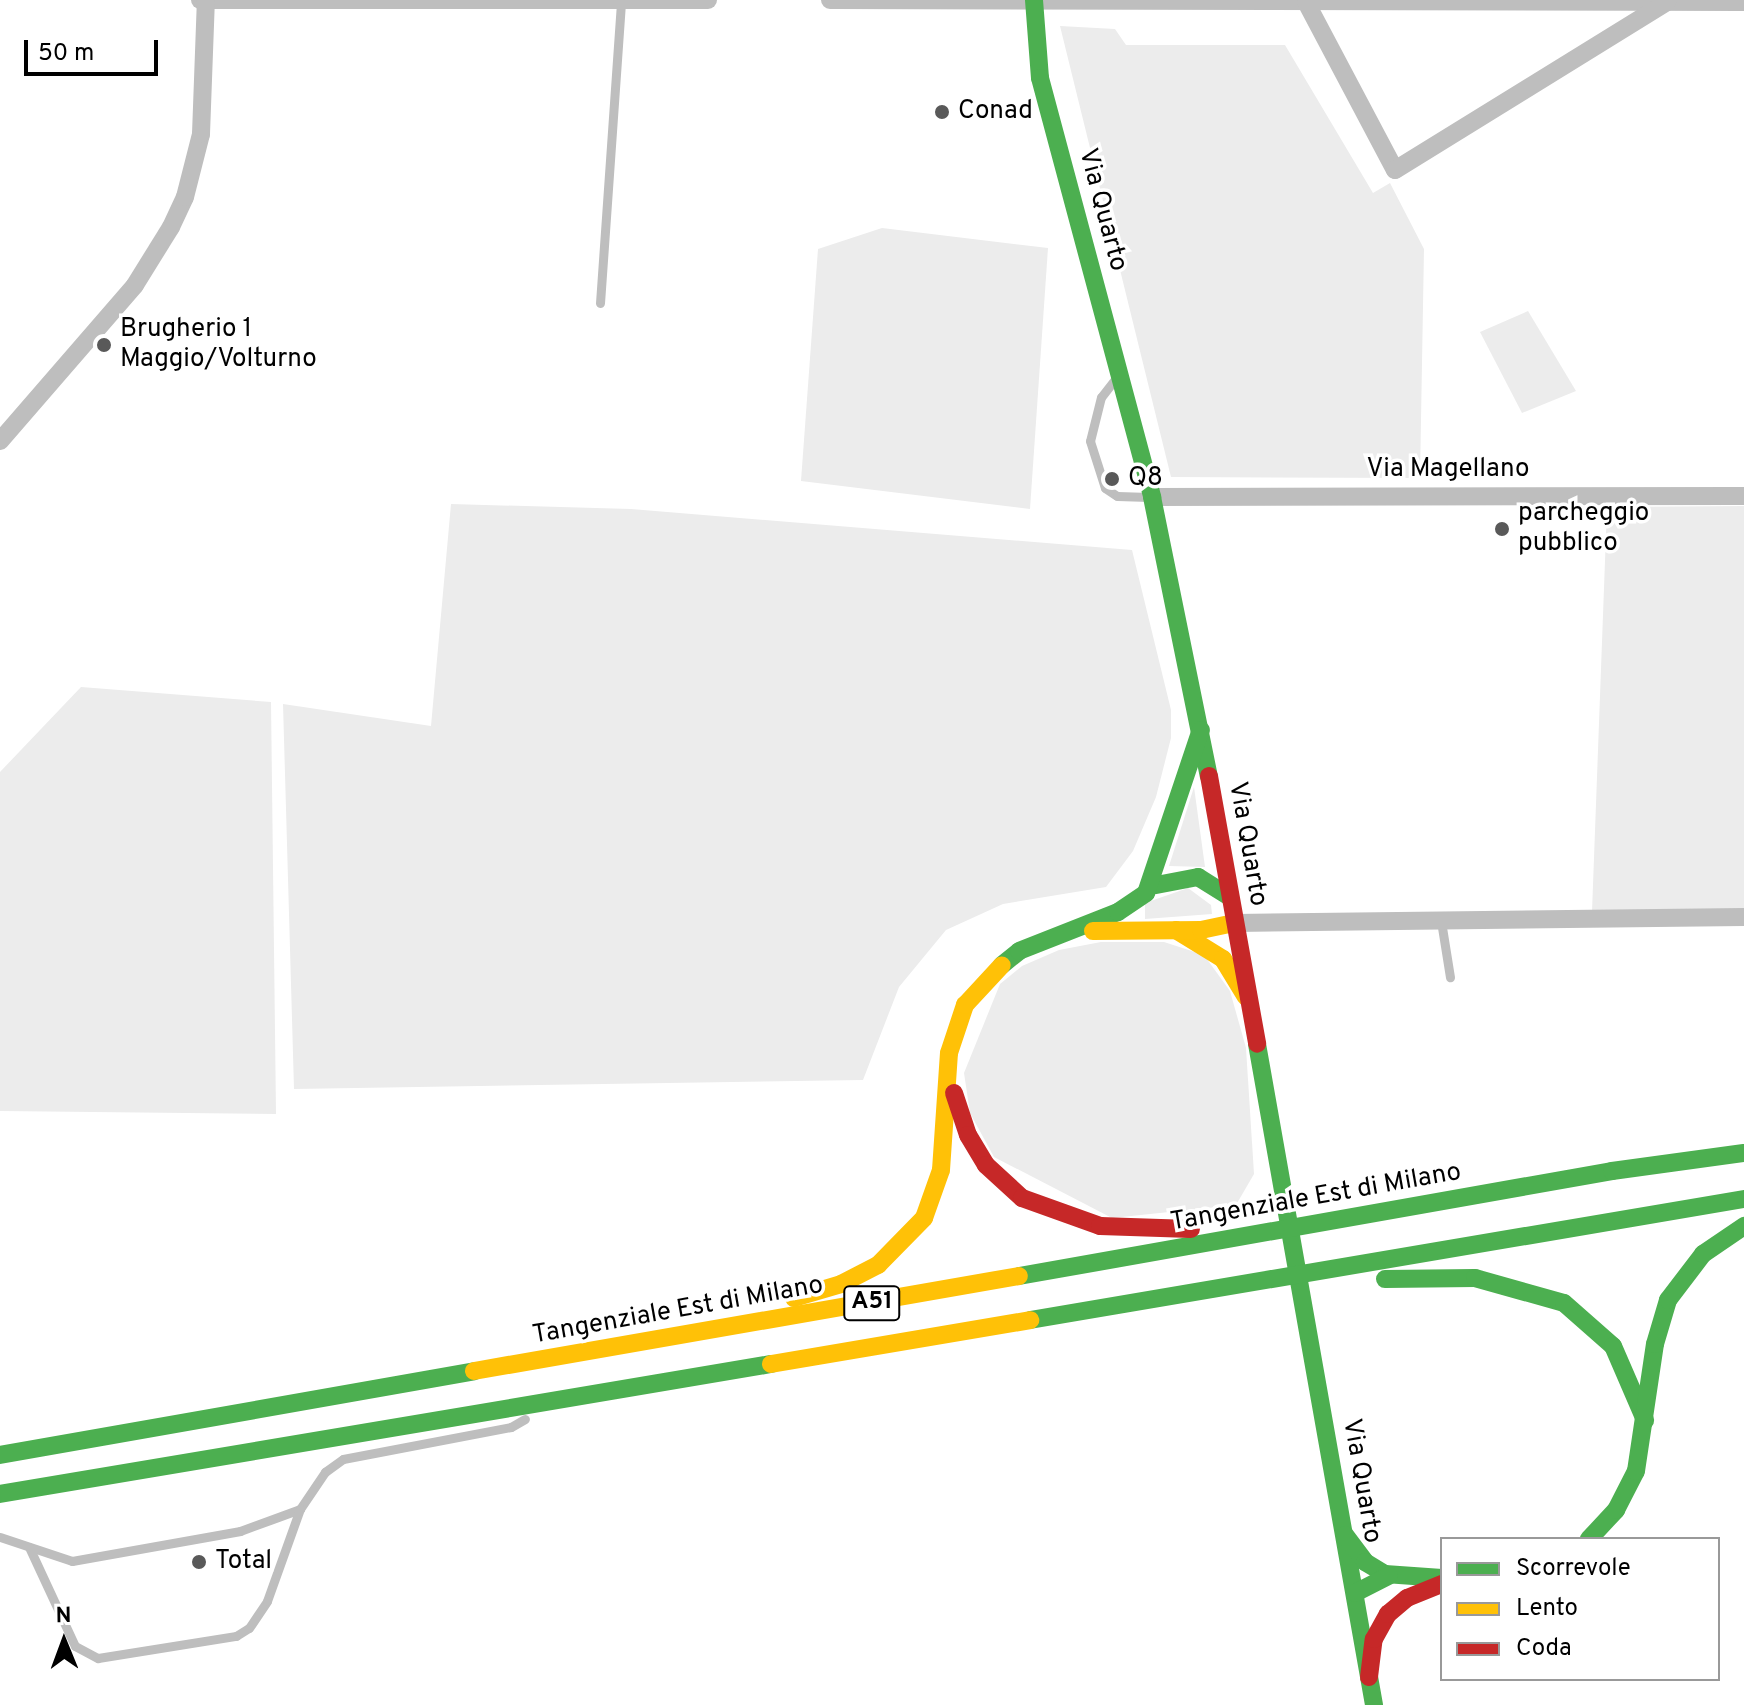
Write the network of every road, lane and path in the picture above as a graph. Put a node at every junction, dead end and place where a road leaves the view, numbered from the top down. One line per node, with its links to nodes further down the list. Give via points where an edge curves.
1 (203, 0): 4 (street); 12 (street, via 201,134 189,186 171,227 135,285)
2 (708, 0): 5 (street)
3 (830, 0): 6 (street)
4 (621, 1): 5 (street); 10 (lane)
5 (651, 1)
6 (1034, 1): 8 (street); 11 (main road, Via Quarto, via 1040,78)
7 (1668, 1): 8 (street); 8 (street, via 1395,170); 9 (street)
8 (1306, 2)
9 (1744, 2)
10 (600, 303)
11 (1119, 374): 14 (main road, Via Quarto); 14 (lane, via 1101,397 1090,441 1105,488 1117,496)
12 (0, 441)
13 (1744, 496): 14 (street, Via Magellano)
14 (1152, 497): 15 (main road, Via Quarto)
15 (1201, 730): 16 (main road); 17 (main road, Via Quarto)
16 (1151, 886): 17 (main road, via 1198,877); 22 (main road, via 1130,907)
17 (1229, 896): 20 (main road, Via Quarto)
18 (1744, 917): 19 (street)
19 (1441, 921): 20 (street); 23 (lane)
20 (1235, 923): 21 (main road); 24 (main road, Via Quarto)
21 (1171, 929): 22 (main road); 24 (main road, via 1223,959)
22 (1064, 931): 25 (main road, via 1019,951 982,981 959,1019)
23 (1450, 977)
24 (1246, 997): 37 (main road, Via Quarto)
25 (949, 1061): 27 (main road, via 966,1130 997,1178 1037,1206 1112,1228 1179,1230); 31 (main road, via 942,1161 933,1200 909,1237 878,1265 822,1290 673,1322)
26 (1744, 1153): 27 (main road, Tangenziale Est di Milano / A51)
27 (1612, 1171): 31 (main road, Tangenziale Est di Milano / A51)
28 (1744, 1199): 30 (main road, A51)
29 (1744, 1226): 33 (main road, via 1697,1259 1668,1300 1655,1344)
30 (1261, 1280): 32 (main road, A51); 33 (main road, via 1454,1276 1546,1295 1587,1318 1606,1336 1630,1375)
31 (523, 1365): 34 (main road, Tangenziale Est di Milano / A51)
32 (567, 1397): 35 (main road, A51); 36 (lane, via 511,1427 343,1459 325,1472)
33 (1645, 1420): 39 (main road, via 1632,1481 1616,1510)
34 (0, 1455)
35 (0, 1494)
36 (300, 1509): 40 (lane, via 240,1531 72,1561); 40 (lane, via 267,1601 249,1628 236,1636 98,1658 75,1646)
37 (1345, 1535): 41 (main road, via 1365,1562); 45 (main road, Via Quarto)
38 (0, 1537): 40 (lane)
39 (1591, 1537)
40 (29, 1547)
41 (1389, 1576): 42 (main road); 45 (main road)
42 (1440, 1578)
43 (1440, 1585): 44 (main road)
44 (1407, 1598): 45 (main road, via 1381,1608); 46 (main road, via 1375,1634)
45 (1356, 1599): 46 (main road, Via Quarto)
46 (1369, 1677): 47 (main road, Via Quarto)
47 (1374, 1705)

